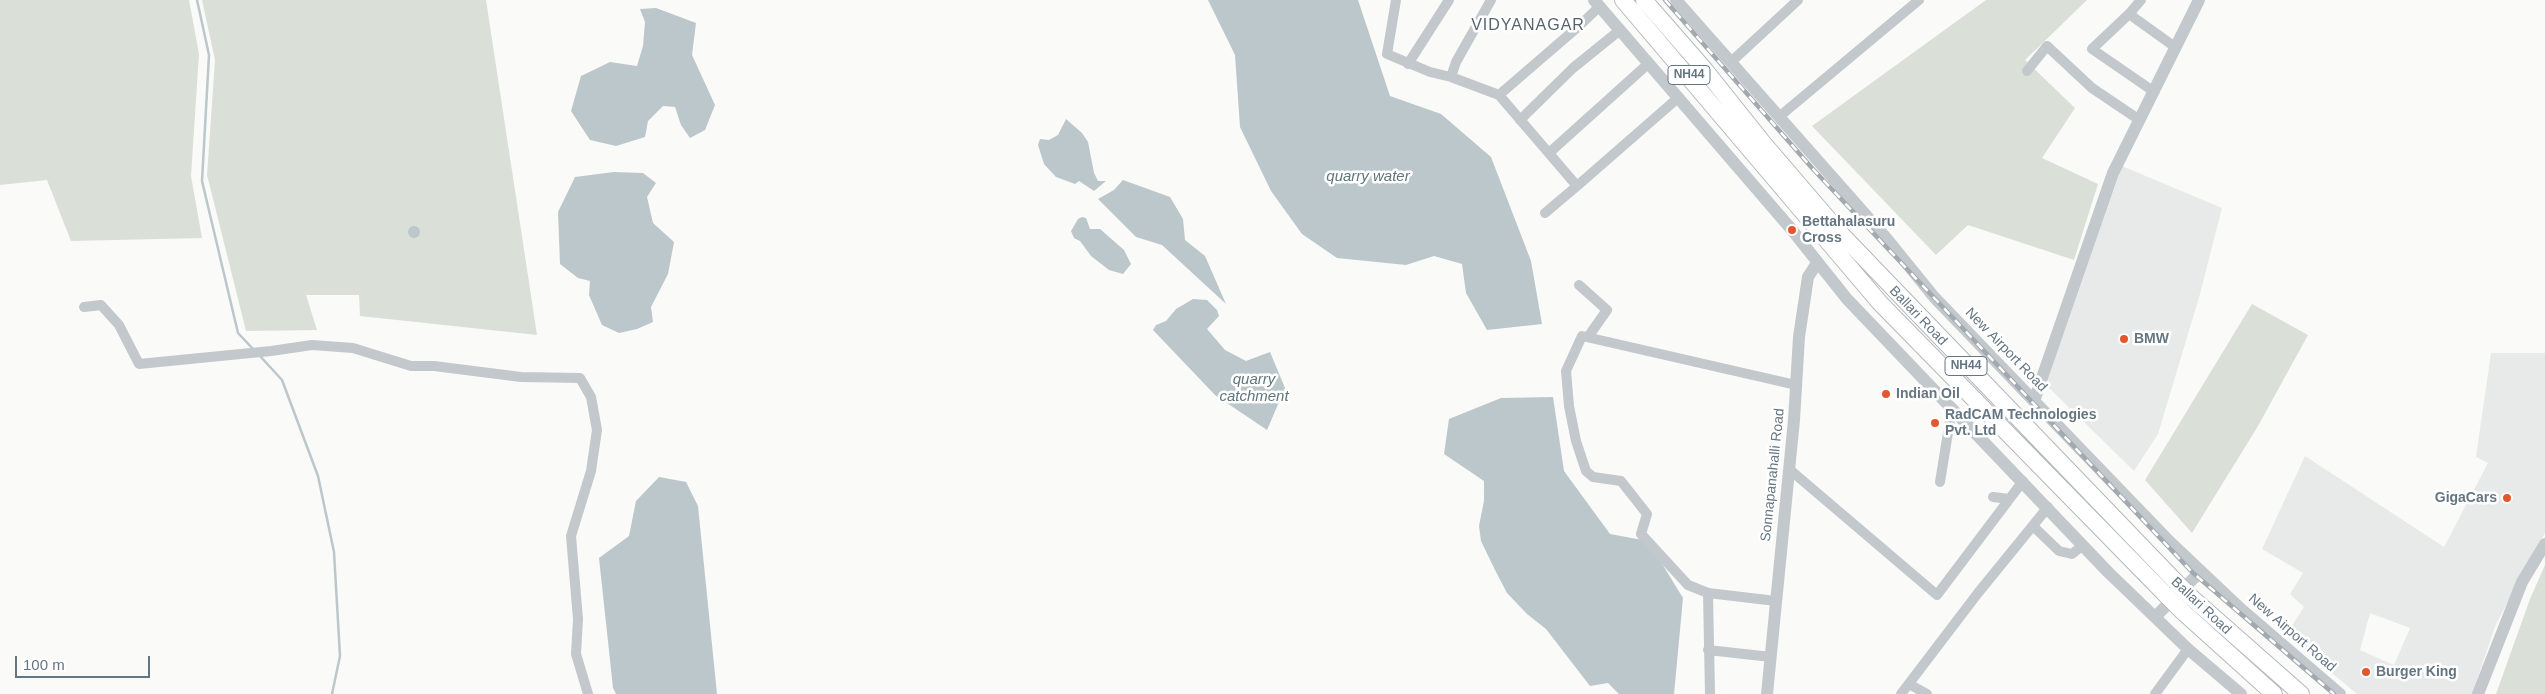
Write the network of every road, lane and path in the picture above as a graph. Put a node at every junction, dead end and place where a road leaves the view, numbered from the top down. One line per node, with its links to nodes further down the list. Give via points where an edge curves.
1 (1396, 0): 17 (street, via 1387,54)
2 (1449, 0): 17 (street)
3 (1491, 0): 19 (street)
4 (1623, 0): 26 (highway, Ballari Road / NH44)
5 (1644, 0): 26 (highway, Ballari Road / NH44, via 1705,70)
6 (1677, 0): 15 (street, New Airport Road)
7 (1798, 0): 15 (street)
8 (1919, 0): 23 (street)
9 (2141, 0): 12 (street)
10 (2199, 0): 14 (street)
11 (1597, 3): 13 (street); 21 (street, via 1580,26)
12 (2129, 14): 14 (street); 20 (street, via 2092,49)
13 (1620, 30): 16 (street); 25 (street, via 1573,68)
14 (2175, 47): 20 (street)
15 (1731, 62): 23 (street, New Airport Road)
16 (1649, 63): 22 (street); 27 (street)
17 (1408, 64): 19 (street)
18 (2027, 71): 24 (street, via 2047,46 2092,88)
19 (1451, 76): 21 (street)
20 (2153, 91): 24 (street)
21 (1499, 95): 25 (street)
22 (1679, 98): 28 (street); 30 (street)
23 (1780, 116): 35 (street, New Airport Road, via 1934,297)
24 (2138, 119): 35 (street, via 2113,173)
25 (1520, 120): 27 (street)
26 (1758, 149): 49 (highway, Ballari Road / NH44, bridge)
27 (1549, 153): 28 (street)
28 (1577, 186): 29 (street)
29 (1545, 214)
30 (1817, 263): 34 (street, Sonnapanahalli Road, via 1808,277); 36 (street, via 1847,299)
31 (1579, 285): 33 (street, via 1607,310)
32 (84, 307): 55 (street, via 101,305 119,325 139,364 312,344 353,348 411,366 521,377 580,378 591,397 597,430 590,471 571,536 578,619 576,654)
33 (1588, 337): 34 (street); 47 (street, via 1582,336 1566,371 1576,442 1586,471 1593,477 1621,482 1647,514 1641,534 1688,585)
34 (1796, 385): 37 (street, Sonnapanahalli Road)
35 (2034, 402): 46 (street, New Airport Road)
36 (1952, 408): 38 (street); 39 (street)
37 (1789, 468): 41 (street, via 1937,595); 48 (street, Sonnapanahalli Road)
38 (2023, 481): 41 (street); 42 (street)
39 (1940, 482)
40 (1993, 497): 41 (street)
41 (2009, 499)
42 (2048, 508): 43 (street); 45 (street)
43 (2033, 526): 45 (street, via 2059,551 2072,554); 54 (street)
44 (2545, 544): 65 (street, via 2522,582)
45 (2083, 545): 50 (street)
46 (2201, 571): 50 (street); 64 (street, New Airport Road)
47 (1708, 593): 48 (street); 52 (street)
48 (1776, 602): 53 (street, Sonnapanahalli Road)
49 (2187, 604): 62 (highway, Ballari Road / NH44); 63 (highway, Ballari Road / NH44, via 2236,639)
50 (2155, 617): 51 (street)
51 (2188, 649): 60 (street); 61 (street)
52 (1708, 650): 53 (street); 56 (street)
53 (1771, 656): 57 (street, Sonnapanahalli Road)
54 (1909, 684): 58 (street); 59 (street)
55 (588, 694)
56 (1710, 694)
57 (1767, 694)
58 (1901, 694)
59 (1927, 694)
60 (2155, 694)
61 (2241, 694)
62 (2274, 694)
63 (2301, 694)
64 (2340, 694)
65 (2478, 694)

